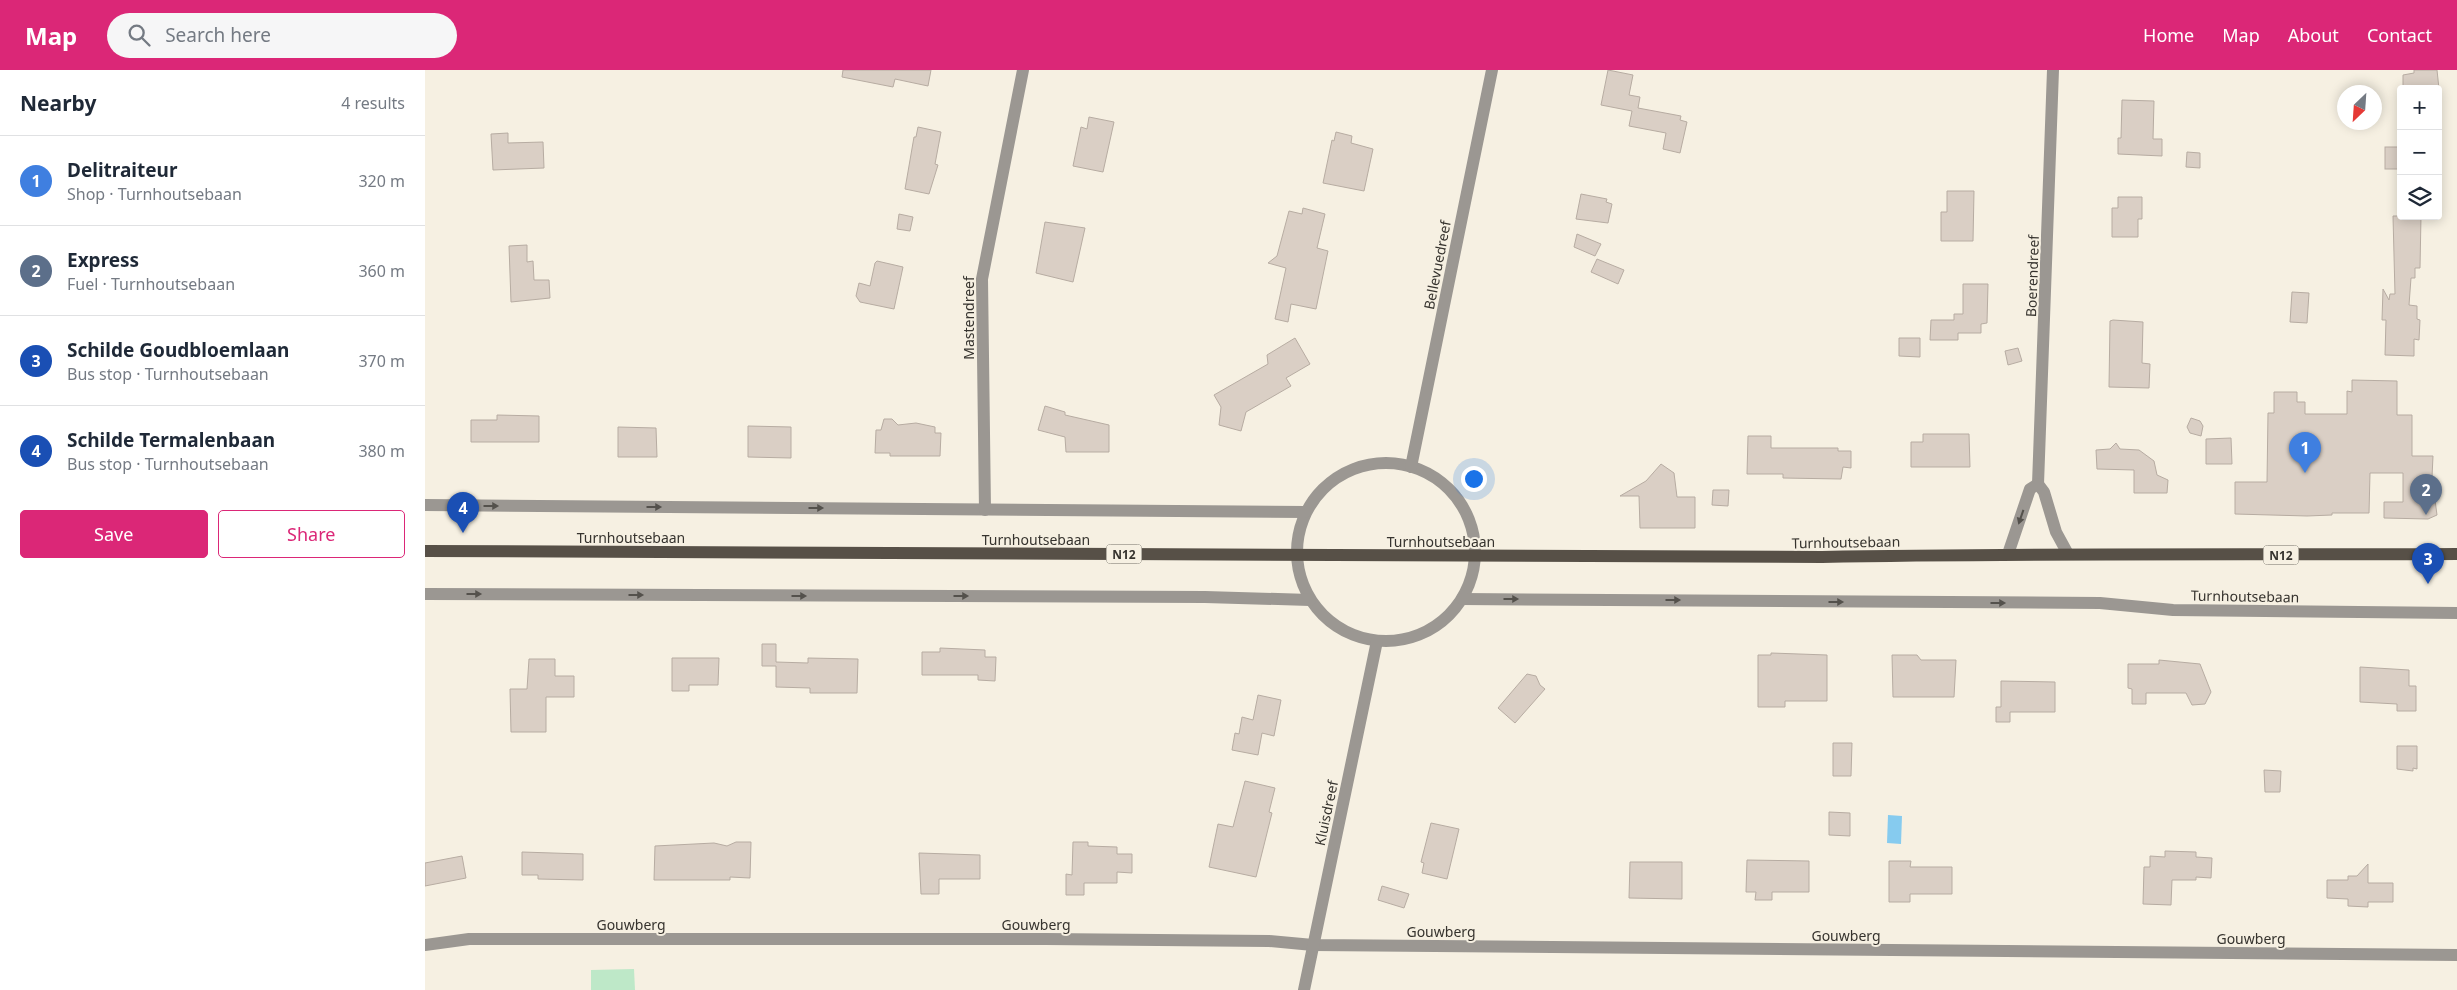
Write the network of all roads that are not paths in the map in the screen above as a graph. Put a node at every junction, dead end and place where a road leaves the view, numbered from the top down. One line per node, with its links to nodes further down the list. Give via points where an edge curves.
1 (1023, 70): 7 (street, Mastendreef, via 982,279)
2 (1492, 70): 4 (street, Bellevuedreef)
3 (2053, 70): 5 (street, Boerendreef)
4 (1411, 467): 8 (street, via 1378,463 1346,472 1319,492); 14 (street, via 1439,481 1465,510 1473,533)
5 (2039, 484): 11 (street, one-way to 11, via 2030,489); 12 (street, Boerendreef, via 2056,532)
6 (425, 505): 7 (street, Turnhoutsebaan, one-way to 7)
7 (985, 510): 8 (street, Turnhoutsebaan)
8 (1305, 512): 10 (street)
9 (425, 550): 10 (main road, Turnhoutsebaan / N12)
10 (1296, 554): 14 (main road, Turnhoutsebaan / N12); 17 (street, via 1300,578)
11 (2007, 554): 12 (main road, Turnhoutsebaan / N12); 14 (main road, Turnhoutsebaan / N12, via 1822,558)
12 (2068, 554): 13 (main road, Turnhoutsebaan / N12)
13 (2457, 554)
14 (1475, 556): 16 (street, via 1471,578)
15 (425, 594): 17 (street, one-way to 17)
16 (1462, 599): 18 (street, Turnhoutsebaan, one-way to 18, via 2100,604 2173,610); 19 (street, via 1446,618 1426,632 1402,640)
17 (1310, 600): 19 (street, via 1335,625 1351,634)
18 (2457, 613)
19 (1377, 641): 21 (street, Kluisdreef)
20 (425, 945): 21 (street, Gouwberg, via 469,939 1046,939 1269,941)
21 (1313, 945): 22 (street, Gouwberg); 23 (street, Kluisdreef)
22 (2457, 955)
23 (1304, 990)

